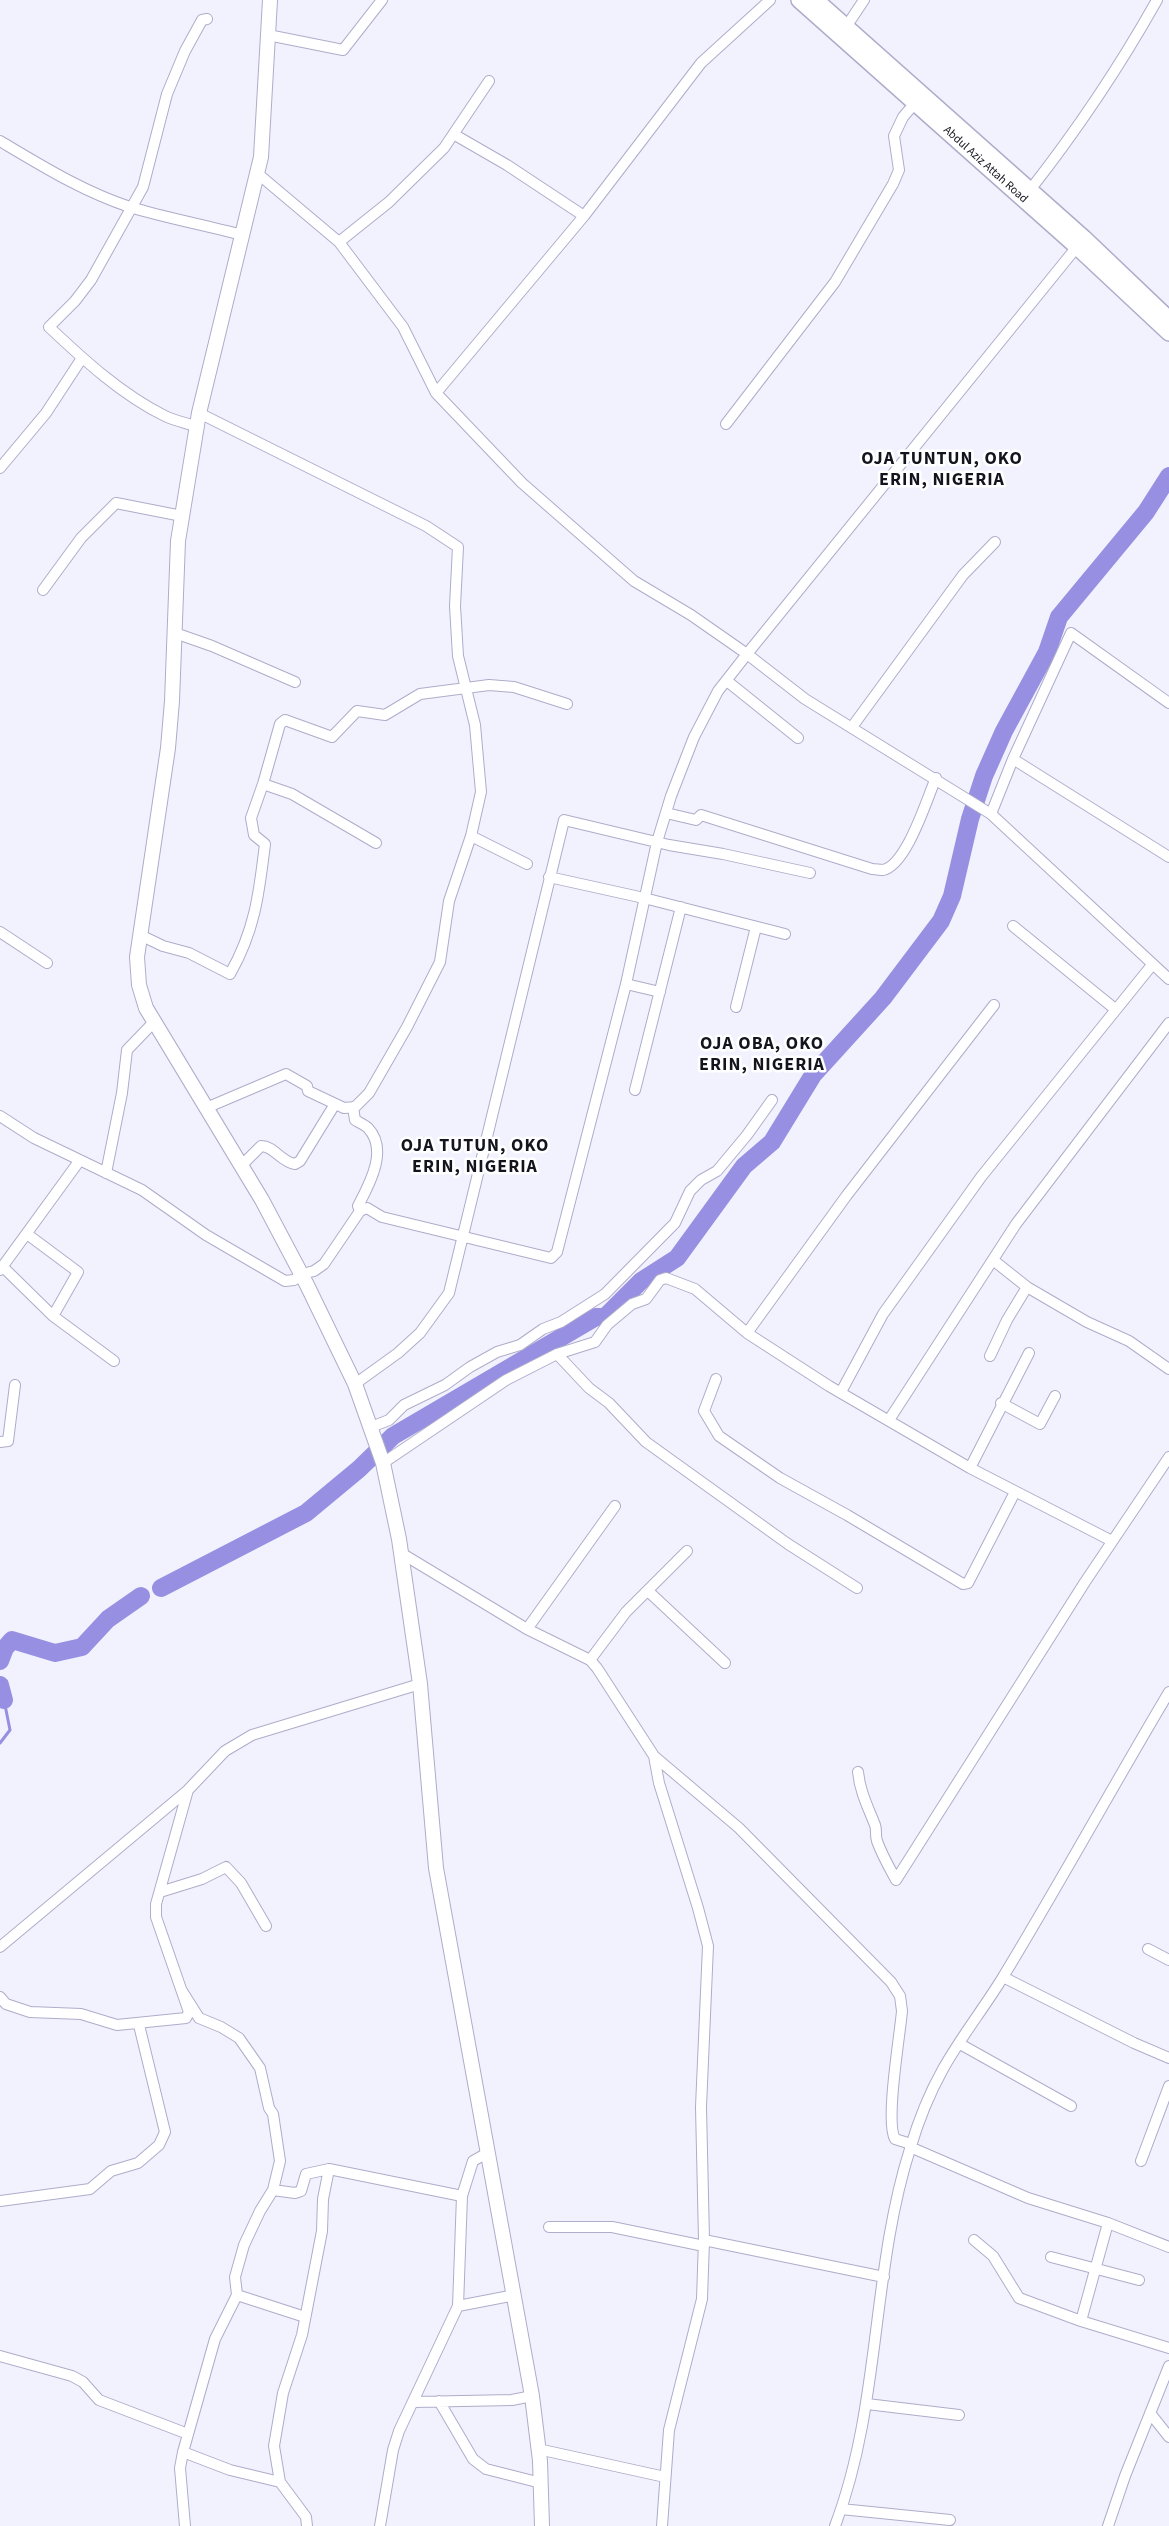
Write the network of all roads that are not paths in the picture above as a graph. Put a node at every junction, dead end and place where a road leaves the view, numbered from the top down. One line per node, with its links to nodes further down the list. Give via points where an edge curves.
1 (270, 0): 10 (main road)
2 (382, 0): 10 (street, via 342,50)
3 (770, 0): 18 (street, via 701,64)
4 (798, 0): 12 (highway, Abdul Aziz Attah Road)
5 (864, 0): 9 (street)
6 (1157, 0): 16 (street, via 1071,137)
7 (823, 2): 9 (highway, Abdul Aziz Attah Road)
8 (207, 19): 17 (street, via 202,20 174,76 156,130 146,177)
9 (846, 27): 16 (highway, Abdul Aziz Attah Road)
10 (268, 35): 15 (main road, via 261,157)
11 (489, 81): 13 (street)
12 (915, 103): 21 (highway, Abdul Aziz Attah Road); 27 (street, via 903,117 894,136 898,170 892,184 835,282)
13 (454, 136): 18 (street, via 507,165); 20 (street, via 388,202)
14 (0, 141): 17 (street, via 51,172)
15 (257, 173): 19 (main road); 20 (street)
16 (1030, 190): 21 (highway, Abdul Aziz Attah Road)
17 (131, 207): 19 (street); 24 (street, via 92,280 49,327)
18 (584, 216): 25 (street)
19 (242, 234): 26 (main road)
20 (339, 242): 25 (street, via 403,327)
21 (1081, 242): 22 (highway, Abdul Aziz Attah Road); 23 (highway, Abdul Aziz Attah Road); 33 (street)
22 (1169, 319)
23 (1169, 333)
24 (82, 358): 26 (street, via 136,399 166,416); 28 (street, via 46,413)
25 (436, 393): 33 (street, via 522,483 634,581)
26 (199, 420): 29 (main road); 36 (street, via 426,526 456,544 460,551 455,606 458,656)
27 (726, 424)
28 (0, 468)
29 (182, 516): 31 (street, via 116,503 80,538); 32 (main road)
30 (995, 542): 39 (street, via 963,575)
31 (42, 590)
32 (175, 633): 35 (street); 59 (main road, via 168,748)
33 (747, 654): 34 (street); 39 (street, via 806,699)
34 (727, 681): 40 (street); 45 (street, via 718,691 694,737)
35 (295, 682)
36 (466, 687): 38 (street, via 514,687); 43 (street, via 420,694 385,715 354,712 332,737 286,720 280,724); 46 (street, via 475,726 481,792)
37 (1169, 703): 41 (street, via 1072,633)
38 (567, 704)
39 (852, 727): 42 (street)
40 (798, 738)
41 (1013, 759): 44 (street); 49 (street)
42 (936, 778): 44 (street); 45 (street, via 906,847 885,870 872,869 701,815 696,820)
43 (263, 784): 48 (street, via 292,794); 59 (street, via 251,818 254,835 265,844 258,905 230,974 189,953)
44 (988, 811): 61 (street)
45 (666, 814): 47 (street)
46 (470, 836): 50 (street); 73 (street, via 449,901 440,962 369,1093)
47 (657, 842): 51 (street); 52 (street, via 564,820); 53 (street)
48 (376, 843)
49 (1169, 857)
50 (527, 864)
51 (810, 873)
52 (549, 877): 53 (street); 81 (street)
53 (644, 898): 54 (street); 63 (street)
54 (681, 907): 56 (street); 64 (street)
55 (1013, 926): 67 (street)
56 (756, 927): 58 (street); 66 (street)
57 (0, 932): 60 (street)
58 (785, 934)
59 (140, 935): 68 (main road, via 137,957 139,985)
60 (47, 963)
61 (1152, 965): 62 (street); 67 (street)
62 (1169, 979)
63 (626, 984): 64 (street); 81 (street, via 557,1252 551,1258)
64 (660, 992): 70 (street)
65 (994, 1005): 87 (street, via 847,1195)
66 (736, 1007)
67 (1115, 1008): 96 (street, via 981,1177 906,1281 883,1314)
68 (154, 1022): 74 (main road); 78 (street, via 127,1050)
69 (1169, 1023): 82 (street, via 1016,1224)
70 (635, 1090)
71 (772, 1100): 100 (street, via 717,1171 690,1191 675,1223 605,1294 520,1345 497,1352 470,1367 445,1385 404,1405 389,1420)
72 (335, 1104): 73 (street); 74 (street, via 308,1091 307,1086 286,1074); 77 (street, via 300,1161 290,1164 266,1146 261,1146)
73 (353, 1107): 79 (street, via 354,1120 368,1128 376,1144 374,1174 358,1206)
74 (206, 1108): 77 (main road)
75 (0, 1116): 76 (street, via 34,1138)
76 (80, 1160): 78 (street); 80 (street)
77 (241, 1166): 84 (main road)
78 (106, 1173): 84 (street, via 142,1190 206,1236 285,1281 294,1280)
79 (360, 1211): 81 (street, via 367,1208 382,1217); 84 (street, via 324,1264)
80 (27, 1234): 83 (street); 86 (street, via 78,1272)
81 (462, 1236): 94 (street, via 449,1294 420,1333)
82 (993, 1260): 85 (street); 99 (street)
83 (2, 1268): 86 (street)
84 (302, 1274): 94 (main road)
85 (1027, 1287): 90 (street, via 1006,1320); 92 (street, via 1087,1322 1129,1341)
86 (53, 1316): 91 (street)
87 (747, 1333): 89 (street, via 695,1289 663,1278 648,1296 632,1304 607,1325 594,1342); 96 (street)
88 (1029, 1353): 98 (street)
89 (557, 1354): 103 (street, via 506,1380); 110 (street, via 646,1442 788,1544)
90 (990, 1356)
91 (114, 1361)
92 (1169, 1369)
93 (716, 1380): 105 (street, via 704,1411 719,1436 780,1478 963,1584 968,1583)
94 (355, 1384): 100 (main road)
95 (15, 1385): 101 (street, via 8,1442)
96 (841, 1392): 99 (street)
97 (1056, 1396): 98 (street, via 1040,1424)
98 (1001, 1403): 104 (street)
99 (889, 1420): 104 (street)
100 (371, 1427): 103 (main road)
101 (0, 1442)
102 (1169, 1457): 107 (street)
103 (382, 1460): 109 (main road)
104 (970, 1468): 105 (street)
105 (1015, 1492): 107 (street)
106 (615, 1506): 112 (street)
107 (1112, 1540): 119 (street, via 896,1880 876,1837 876,1827 859,1786)
108 (687, 1551): 111 (street)
109 (401, 1553): 112 (street); 115 (main road)
110 (857, 1588)
111 (648, 1591): 113 (street, via 626,1612); 114 (street)
112 (527, 1629): 113 (street)
113 (590, 1660): 118 (street)
114 (725, 1663)
115 (420, 1684): 120 (street, via 252,1735 224,1751); 135 (main road, via 436,1868)
116 (1169, 1692): 117 (street)
117 (1165, 1709): 126 (street)
118 (654, 1756): 134 (street, via 739,1828 891,1982 900,1996 902,2011 892,2134 895,2139); 144 (street, via 659,1783 708,1946 702,2107)
119 (858, 1772)
120 (188, 1790): 121 (street); 123 (street)
121 (160, 1892): 122 (street, via 202,1879 226,1867 242,1884); 127 (street, via 156,1904 158,1929)
122 (266, 1926)
123 (0, 1947)
124 (1148, 1949): 125 (street)
125 (1169, 1960)
126 (1003, 1977): 130 (street); 131 (street)
127 (182, 1991): 129 (street, via 189,2012 186,2018); 138 (street, via 199,2018 239,2038 260,2068 280,2154)
128 (0, 1997): 129 (street, via 6,2004 30,2012 81,2014 111,2024)
129 (139, 2025): 140 (street, via 165,2132 159,2144 138,2163 111,2171 90,2189)
130 (960, 2044): 133 (street); 134 (street, via 929,2097)
131 (1169, 2058)
132 (1169, 2086): 136 (street)
133 (1071, 2106)
134 (911, 2146): 141 (street, via 1028,2198); 148 (street, via 896,2197)
135 (489, 2152): 139 (street, via 472,2161); 151 (main road)
136 (1141, 2161)
137 (329, 2169): 138 (street, via 306,2174 301,2191); 139 (street); 153 (street, via 323,2199 322,2231)
138 (273, 2190): 150 (street, via 244,2245 235,2276)
139 (462, 2196): 152 (street)
140 (0, 2201)
141 (1108, 2223): 145 (street); 147 (street)
142 (549, 2227): 144 (street, via 612,2227)
143 (974, 2240): 154 (street, via 993,2256 1019,2298)
144 (704, 2243): 148 (street); 168 (street, via 702,2299 669,2430)
145 (1169, 2247)
146 (1051, 2257): 147 (street)
147 (1096, 2269): 149 (street); 154 (street)
148 (884, 2277): 161 (street)
149 (1139, 2280)
150 (237, 2295): 153 (street); 164 (street, via 215,2339)
151 (515, 2295): 152 (street); 158 (main road)
152 (458, 2306): 160 (street)
153 (305, 2317): 169 (street, via 275,2433)
154 (1081, 2321): 155 (street)
155 (1169, 2348)
156 (0, 2356): 164 (street, via 72,2376 84,2382 99,2400)
157 (1169, 2366): 162 (street)
158 (532, 2396): 159 (street, via 512,2400); 166 (main road)
159 (439, 2401): 160 (street); 170 (street, via 473,2459 486,2469)
160 (413, 2402): 175 (street, via 393,2450)
161 (867, 2404): 163 (street); 171 (street, via 856,2459)
162 (1150, 2413): 165 (street); 179 (street)
163 (959, 2415)
164 (188, 2434): 167 (street)
165 (1169, 2437)
166 (538, 2449): 168 (street); 170 (main road)
167 (183, 2452): 169 (street, via 230,2470); 173 (street, via 180,2468)
168 (666, 2478): 177 (street)
169 (280, 2482): 174 (street, via 306,2517)
170 (540, 2483): 176 (main road)
171 (841, 2509): 172 (street); 178 (street)
172 (950, 2520)
173 (185, 2526)
174 (308, 2526)
175 (380, 2526)
176 (542, 2526)
177 (662, 2526)
178 (835, 2526)
179 (1108, 2526)

